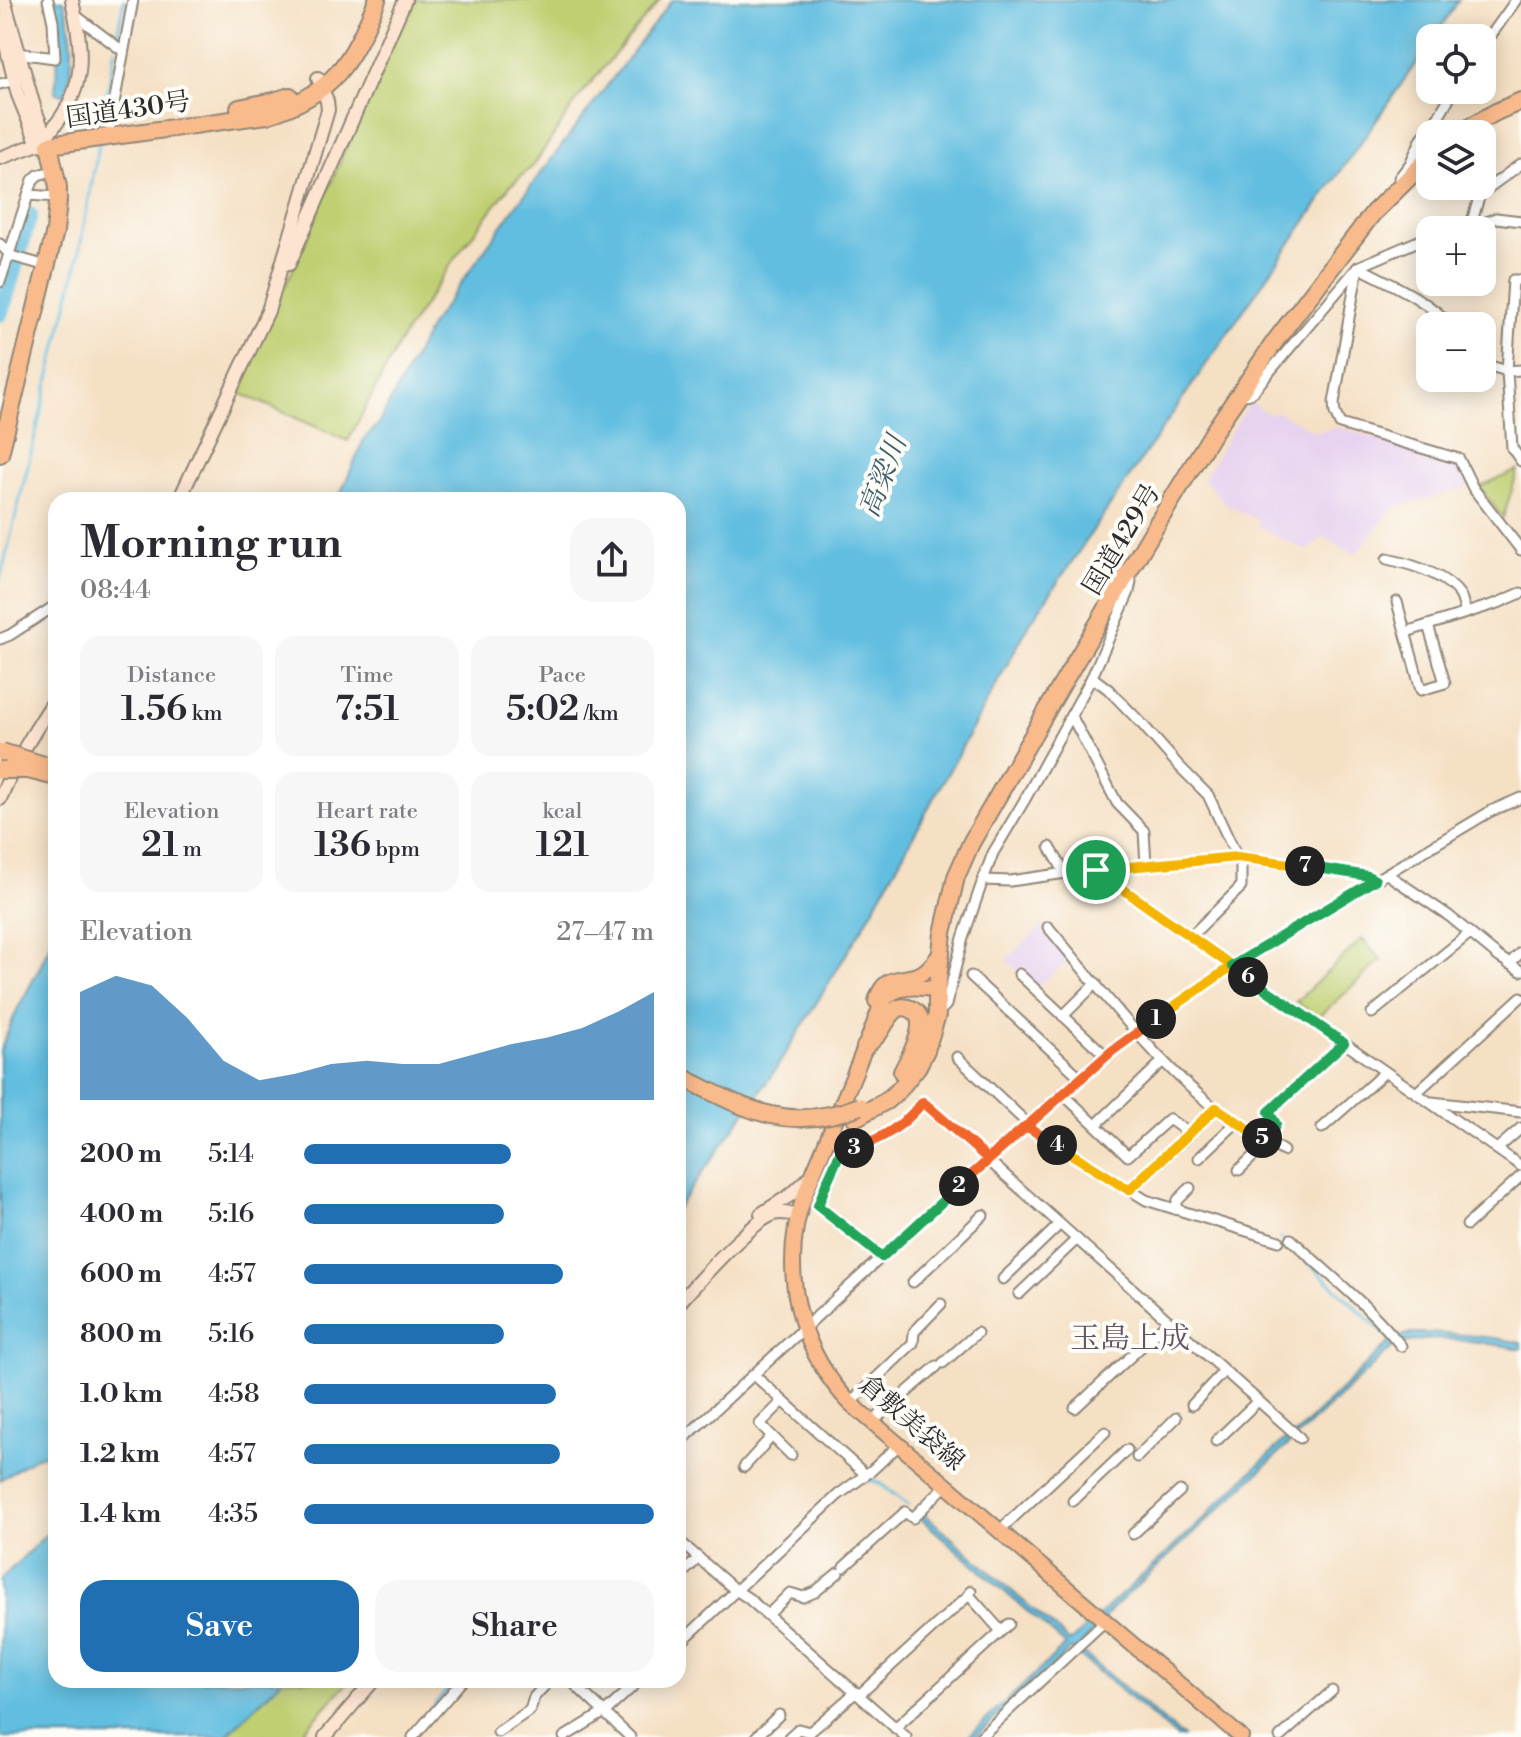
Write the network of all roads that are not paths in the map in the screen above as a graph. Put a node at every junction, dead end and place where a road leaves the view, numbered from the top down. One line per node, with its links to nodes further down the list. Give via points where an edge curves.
1 (4, 0): 13 (street)
2 (48, 0): 13 (street, via 55,58)
3 (72, 0): 9 (street)
4 (133, 0): 12 (street)
5 (367, 0): 16 (highway, 国道430号, via 347,44)
6 (377, 0): 16 (highway, 国道430号, via 345,65)
7 (405, 0): 41 (street)
8 (1516, 0): 11 (street)
9 (75, 15): 12 (street); 23 (street, via 77,86)
10 (0, 21): 13 (street)
11 (1496, 28)
12 (118, 47): 22 (street)
13 (13, 54): 14 (street)
14 (20, 79): 15 (street); 23 (street, via 18,95)
15 (0, 84)
16 (320, 84): 22 (highway, 国道430号, via 274,101); 41 (street, via 328,110)
17 (1521, 101): 21 (highway)
18 (1446, 104): 19 (street)
19 (1438, 117): 20 (street); 30 (street)
20 (1438, 120)
21 (1482, 120)
22 (102, 131): 23 (highway, 国道430号)
23 (44, 142): 24 (street); 27 (highway, 国道430号); 29 (highway, 国道430号, via 56,176)
24 (0, 158)
25 (1521, 164): 31 (street, via 1480,194)
26 (1416, 171): 30 (highway, 国道429号)
27 (45, 173): 28 (street, via 33,180); 29 (highway, 国道430号)
28 (28, 195): 29 (street); 36 (street)
29 (53, 197): 37 (highway, 国道430号)
30 (1373, 213): 46 (highway, 国道429号)
31 (1474, 216)
32 (1496, 218): 33 (street)
33 (1521, 221)
34 (1416, 242): 38 (street)
35 (0, 244): 36 (street)
36 (10, 256): 37 (street); 40 (street)
37 (36, 264): 47 (highway, 国道430号); 48 (highway, 国道430号)
38 (1358, 267): 42 (street); 46 (street, via 1255,389); 51 (street, via 1334,403 1340,424 1459,459 1473,488)
39 (1521, 280): 45 (street, via 1513,280)
40 (0, 282)
41 (277, 283): 50 (street)
42 (1438, 312)
43 (1496, 368): 45 (street)
44 (1521, 370): 45 (street)
45 (1507, 371): 49 (street, via 1512,448)
46 (1237, 396): 53 (highway, 国道429号)
47 (0, 413)
48 (0, 454)
49 (1521, 461)
50 (183, 492)
51 (1521, 550)
52 (1387, 559): 57 (street, via 1440,578 1460,596)
53 (1129, 571): 61 (street, via 1129,592); 82 (highway, 国道429号, via 971,843 956,877)
54 (1521, 593): 57 (street)
55 (1397, 602): 59 (street)
56 (48, 610): 60 (street)
57 (1466, 613): 58 (street)
58 (1428, 625): 59 (street); 59 (street, via 1445,683 1421,690)
59 (1406, 632)
60 (0, 639)
61 (1092, 677): 63 (street); 71 (street, via 1208,795)
62 (48, 710): 69 (street)
63 (1071, 715): 72 (street, via 1117,803 1144,831); 76 (street)
64 (1, 755): 65 (highway, bridge)
65 (48, 769)
66 (0, 770): 67 (highway, bridge)
67 (48, 770)
68 (1521, 798): 75 (street)
69 (0, 799)
70 (1050, 847): 74 (street)
71 (1239, 857): 72 (street); 77 (street); 80 (street, via 1241,887)
72 (1146, 865): 73 (street)
73 (1096, 870): 74 (street); 80 (street)
74 (1065, 873): 76 (street)
75 (1387, 874): 77 (street); 79 (street)
76 (983, 880): 92 (street, via 946,1005)
77 (1375, 880): 84 (street)
78 (1048, 927): 88 (street)
79 (1470, 933): 83 (street); 91 (street)
80 (1191, 936): 84 (street)
81 (1521, 952): 83 (street)
82 (940, 954): 89 (highway, 国道429号); 94 (main road, via 918,975 885,986 874,1006)
83 (1509, 964): 85 (street)
84 (1232, 966): 95 (street); 96 (street)
85 (1521, 971)
86 (1019, 974): 93 (street)
87 (971, 976): 103 (street)
88 (1096, 983): 93 (street); 95 (street)
89 (937, 990): 92 (highway, 国道429号); 94 (main road, 倉敷美袋線, via 920,987 889,994); 101 (highway, 国道429号, via 923,1035)
90 (1521, 997): 106 (street)
91 (1372, 1013)
92 (937, 1015): 110 (highway, 国道429号, via 926,1050 909,1078 886,1101)
93 (1063, 1016): 98 (street)
94 (872, 1029): 97 (main road, 倉敷美袋線)
95 (1136, 1033): 98 (street); 100 (street)
96 (1344, 1043): 102 (street); 118 (street, via 1269,1112 1276,1124)
97 (865, 1047): 101 (highway, via 896,1009 914,1010 919,1033); 125 (main road, 倉敷美袋線)
98 (1106, 1056): 103 (street)
99 (957, 1057): 113 (street)
100 (1163, 1061): 109 (street); 114 (street)
101 (902, 1072): 110 (highway, 国道429号)
102 (1385, 1072): 106 (street); 115 (street)
103 (1081, 1078): 107 (street)
104 (686, 1079): 110 (highway, 国道429号, bridge, via 772,1116)
105 (686, 1088): 110 (highway, 国道429号, via 771,1124 824,1128)
106 (1416, 1093): 108 (street)
107 (1063, 1094): 113 (street); 114 (street)
108 (1429, 1102): 111 (street); 119 (street)
109 (1216, 1108): 112 (street); 117 (street)
110 (858, 1112)
111 (1521, 1112)
112 (1237, 1122): 118 (street); 121 (street)
113 (1027, 1125): 122 (street); 127 (street)
114 (1096, 1125): 117 (street, via 1128,1156 1169,1119)
115 (1322, 1128)
116 (1521, 1128): 119 (street)
117 (1190, 1134): 127 (street)
118 (1268, 1142): 120 (street); 124 (street)
119 (1497, 1149): 123 (street)
120 (1283, 1151)
121 (1199, 1158)
122 (988, 1159): 132 (street); 138 (street); 138 (street, via 923,1102 897,1129 840,1153 818,1206)
123 (1521, 1166)
124 (1239, 1170)
125 (812, 1175): 131 (main road, 倉敷美袋線); 137 (street, via 747,1226)
126 (1521, 1176): 133 (street)
127 (1131, 1188): 129 (street, via 1146,1200)
128 (1190, 1188): 129 (street)
129 (1176, 1206): 136 (street)
130 (983, 1215): 140 (street)
131 (798, 1216): 137 (street, via 767,1217); 145 (main road, 倉敷美袋線, via 793,1259)
132 (1060, 1224): 134 (street); 139 (street)
133 (1467, 1225)
134 (1077, 1239): 141 (street); 144 (street)
135 (1291, 1239): 147 (street)
136 (1279, 1241)
137 (730, 1250): 142 (street)
138 (879, 1255): 145 (street)
139 (1003, 1279)
140 (913, 1282)
141 (1019, 1294)
142 (686, 1296)
143 (941, 1304): 152 (street, via 914,1332 913,1343)
144 (1169, 1321): 148 (street); 154 (street)
145 (804, 1328): 149 (street); 152 (main road, 倉敷美袋線, via 818,1360)
146 (977, 1333): 156 (street)
147 (1401, 1346)
148 (1224, 1371): 151 (street); 153 (street)
149 (754, 1375): 150 (street); 158 (street)
150 (783, 1401): 159 (street, via 760,1424); 167 (street)
151 (1258, 1401): 160 (street); 161 (street)
152 (850, 1403): 156 (main road, 倉敷美袋線)
153 (1192, 1405)
154 (1075, 1408)
155 (1176, 1418): 165 (street)
156 (872, 1422): 162 (main road, 倉敷美袋線)
157 (1105, 1432): 171 (street)
158 (686, 1437)
159 (771, 1437): 164 (street); 166 (street)
160 (1300, 1438)
161 (1216, 1441)
162 (900, 1444): 167 (street); 168 (main road, 倉敷美袋線)
163 (1127, 1450): 170 (street)
164 (791, 1455)
165 (1137, 1457)
166 (744, 1467)
167 (865, 1474): 176 (street, via 789,1539)
168 (947, 1484): 171 (main road, 倉敷美袋線); 177 (street, via 913,1518 905,1512 815,1592 803,1597 790,1593)
169 (1180, 1491): 172 (street)
170 (1073, 1501)
171 (1000, 1530): 178 (main road, 倉敷美袋線)
172 (1133, 1534)
173 (686, 1547): 174 (street)
174 (699, 1558): 175 (street); 176 (street)
175 (686, 1570)
176 (739, 1593): 177 (street); 179 (street)
177 (768, 1615): 186 (street)
178 (1104, 1622): 198 (street); 199 (main road, 倉敷美袋線)
179 (686, 1638)
180 (367, 1688): 191 (street)
181 (456, 1688): 192 (street)
182 (542, 1688): 190 (street, via 530,1710)
183 (579, 1688): 187 (street)
184 (633, 1688): 187 (street)
185 (1332, 1691): 200 (street)
186 (858, 1694): 189 (street); 189 (street, via 970,1593 1005,1627); 196 (street, via 810,1732 798,1729)
187 (608, 1715): 193 (street); 194 (street)
188 (779, 1715): 195 (street)
189 (895, 1728): 197 (street)
190 (498, 1732)
191 (325, 1737)
192 (413, 1737)
193 (564, 1737)
194 (630, 1737)
195 (756, 1737)
196 (789, 1737)
197 (906, 1737)
198 (980, 1737)
199 (1241, 1737)
200 (1280, 1737)

